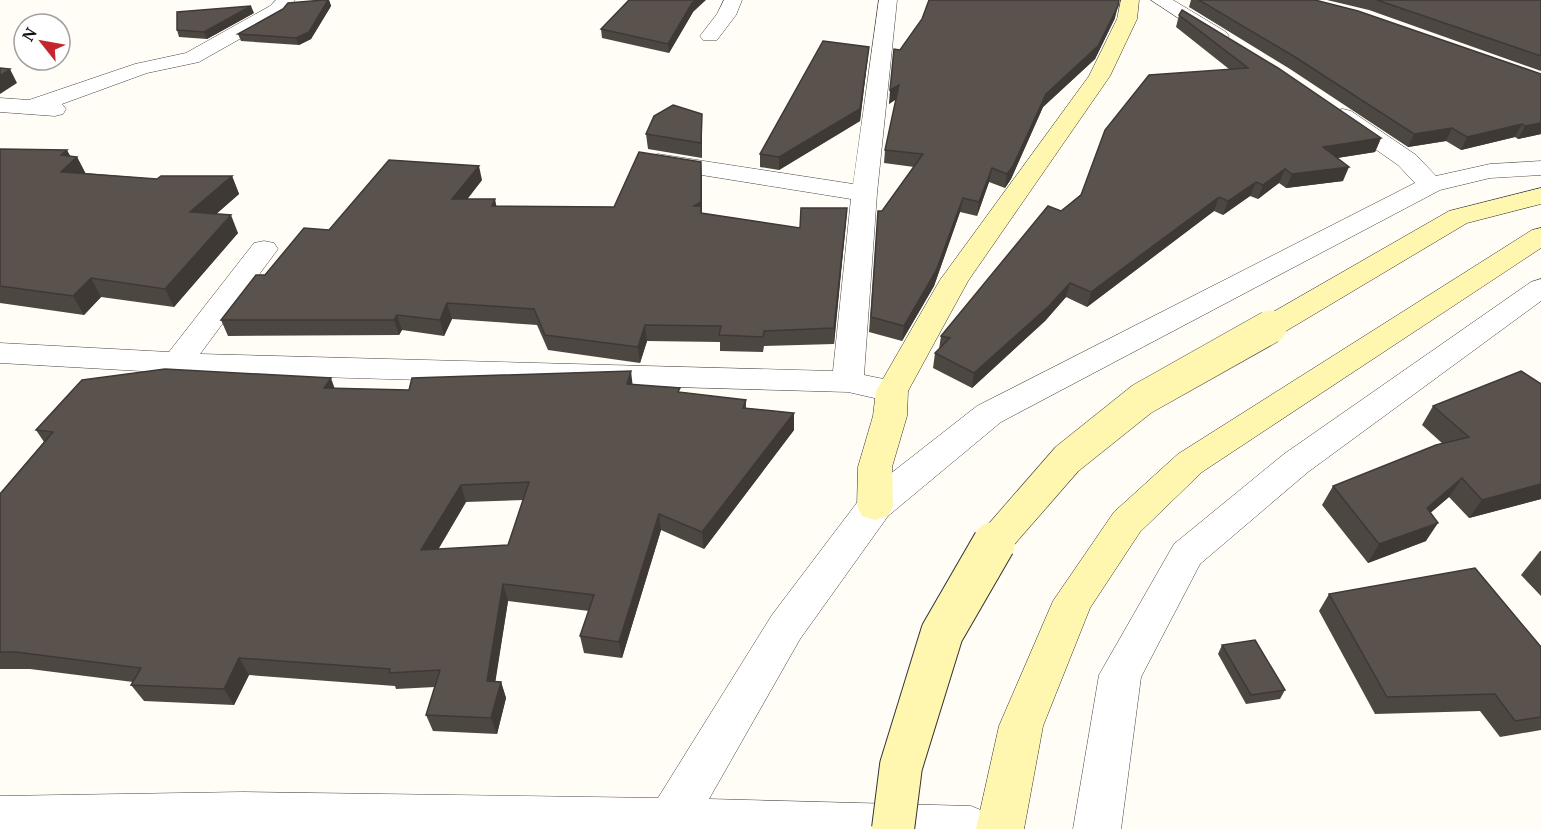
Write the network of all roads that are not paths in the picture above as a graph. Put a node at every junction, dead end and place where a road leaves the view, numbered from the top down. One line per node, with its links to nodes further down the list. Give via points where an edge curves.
1 (286, 0): 9 (street, via 278,10 192,58 142,68)
2 (733, 0): 6 (street)
3 (888, 0): 15 (street)
4 (1130, 0): 23 (main road, via 1127,19 1099,76 954,280)
5 (1160, 0): 7 (street)
6 (710, 36)
7 (1241, 50)
8 (0, 105): 9 (street)
9 (32, 107): 11 (street)
10 (1330, 107): 14 (street, via 1407,160)
11 (87, 111)
12 (644, 158): 15 (street)
13 (1541, 168): 14 (street, via 1490,171)
14 (1431, 185): 24 (street, via 989,414)
15 (864, 193): 22 (street)
16 (1541, 196): 27 (main road, bridge, via 1458,217 1142,399 1067,459 992,545 942,633 901,766)
17 (1541, 236): 29 (main road, via 1190,463 1127,522 1073,601 1021,726)
18 (264, 249): 21 (street)
19 (1541, 288): 30 (street, via 1296,463 1187,554 1120,675)
20 (0, 353): 21 (street)
21 (177, 363): 22 (street)
22 (848, 382): 23 (street)
23 (892, 391): 24 (main road, via 890,416 875,467)
24 (875, 506): 26 (street, via 786,627)
25 (0, 819): 26 (street, via 434,816)
26 (670, 821): 28 (street)
27 (893, 829)
28 (971, 829)
29 (1000, 829)
30 (1097, 829)

